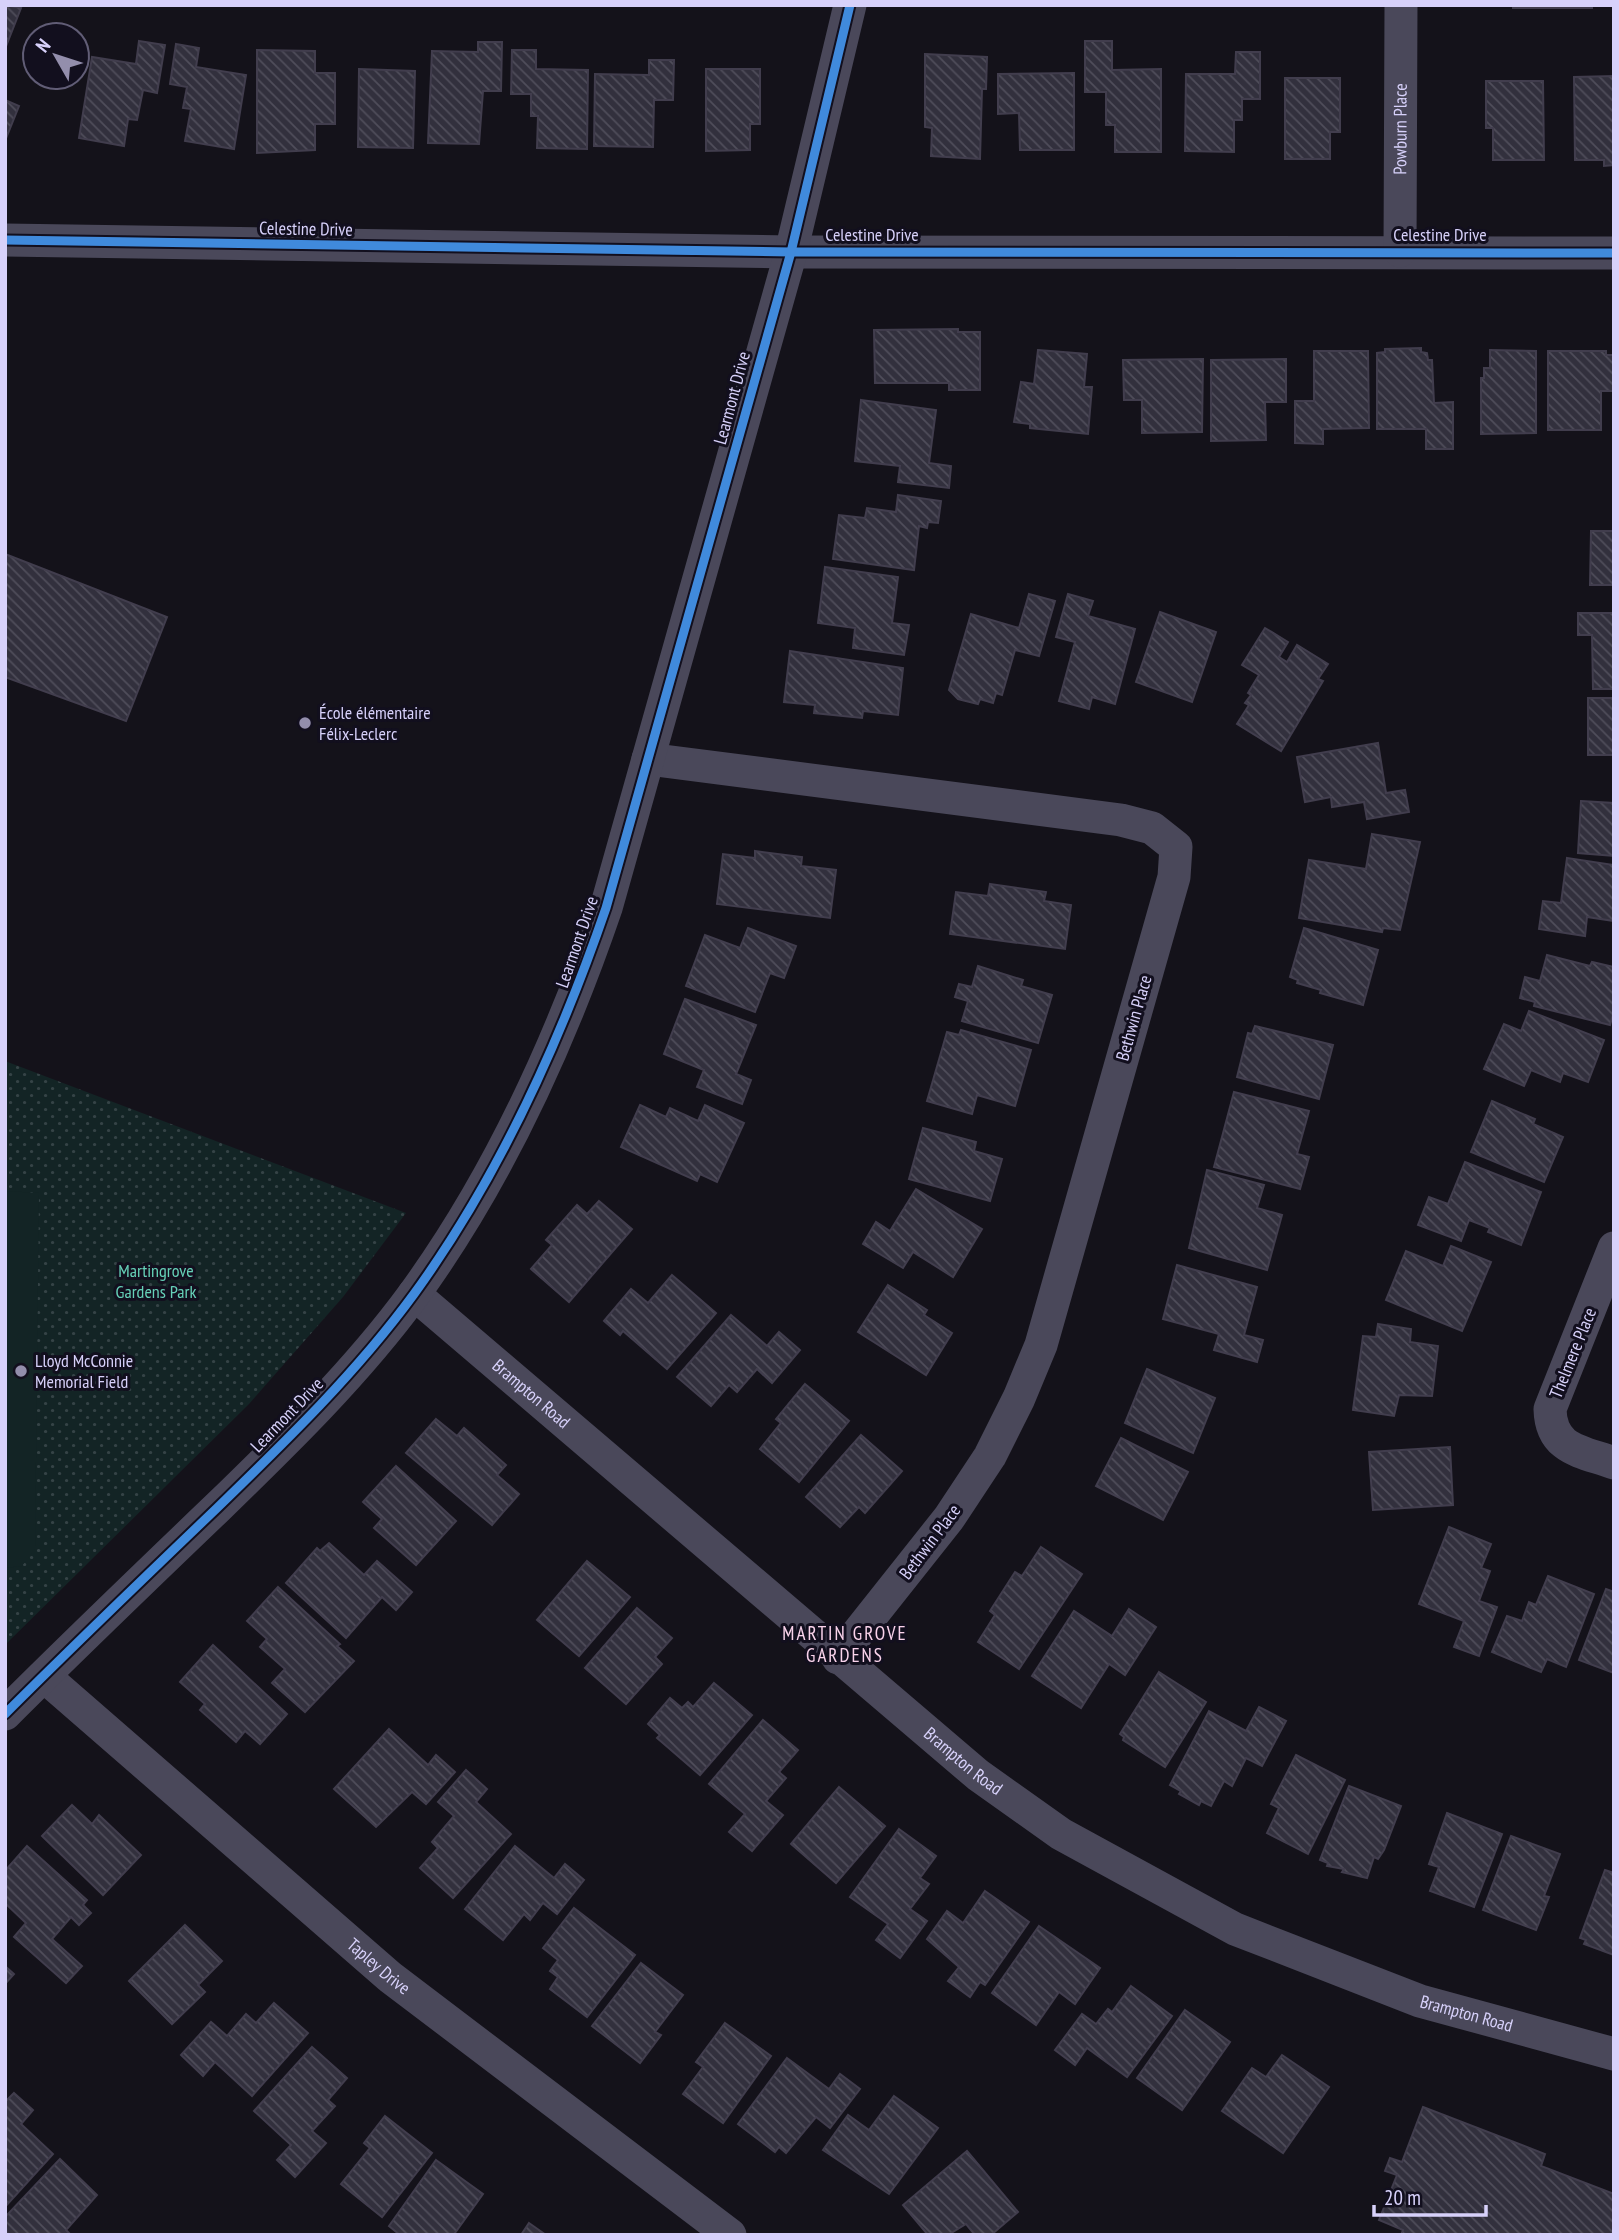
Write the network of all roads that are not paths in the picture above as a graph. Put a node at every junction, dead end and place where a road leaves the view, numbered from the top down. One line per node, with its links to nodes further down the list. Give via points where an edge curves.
1 (850, 5): 5 (street, Learmont Drive)
2 (1401, 5): 4 (street, Powburn Place)
3 (5, 240): 5 (street, Celestine Drive)
4 (1400, 251): 5 (street, Celestine Drive); 6 (street, Celestine Drive)
5 (790, 252): 7 (street, Learmont Drive)
6 (1614, 253)
7 (648, 759): 9 (street, Learmont Drive, via 606,908 552,1051 481,1192); 11 (street, Bethwin Place, via 1121,820 1152,828 1176,847 1174,877 1041,1345 990,1456)
8 (1614, 1248): 10 (street, Thelmere Place, via 1550,1409 1550,1428 1557,1438)
9 (414, 1294): 11 (street, Brampton Road); 12 (street, Learmont Drive, via 305,1423)
10 (1614, 1463)
11 (838, 1658): 14 (street, Brampton Road, via 978,1775 1061,1834 1235,1929 1420,2001)
12 (44, 1676): 13 (street, Learmont Drive); 15 (street, Tapley Drive, via 390,1977)
13 (5, 1714)
14 (1614, 2054)
15 (730, 2235)

